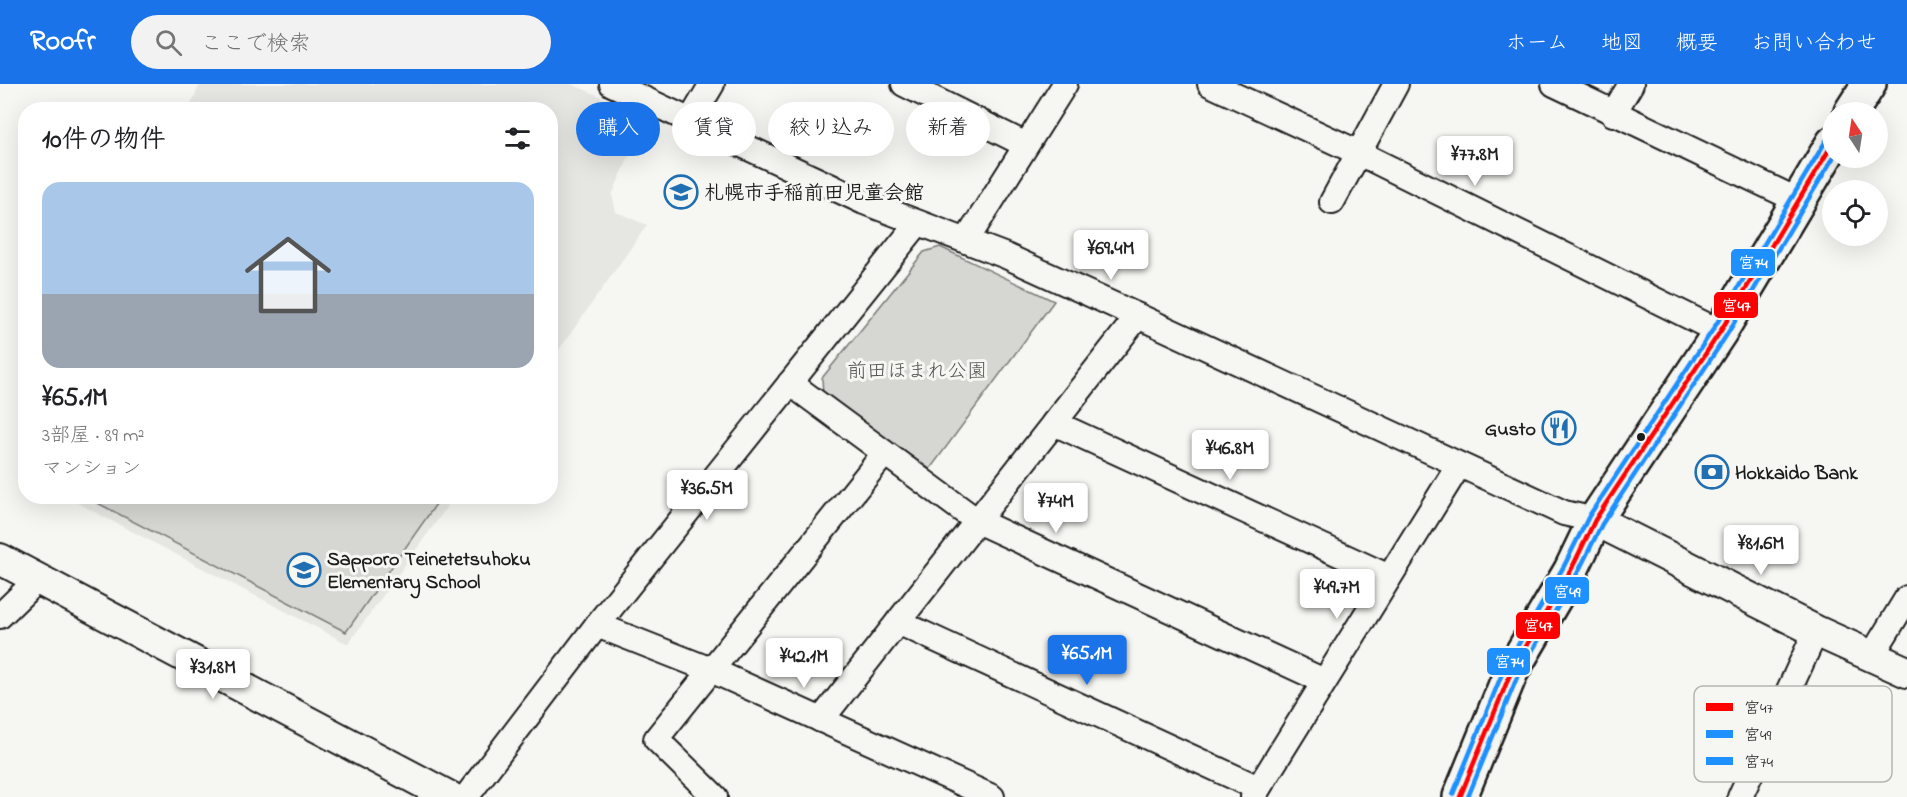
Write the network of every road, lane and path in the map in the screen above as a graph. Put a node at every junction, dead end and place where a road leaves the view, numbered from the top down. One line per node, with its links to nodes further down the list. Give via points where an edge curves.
1 (612, 84): 12 (street)
2 (712, 84): 10 (street)
3 (904, 84): 14 (street)
4 (1065, 84): 14 (street)
5 (1210, 84): 16 (street)
6 (1396, 84): 16 (street)
7 (1554, 84): 13 (street)
8 (1631, 84): 13 (street)
9 (1869, 84): 11 (main road)
10 (701, 102)
11 (1857, 102)
12 (672, 112)
13 (1614, 114): 18 (street)
14 (1026, 145): 21 (street)
15 (756, 152): 20 (street)
16 (1357, 152): 19 (street); 23 (street)
17 (1822, 162): 18 (main road)
18 (1799, 201): 23 (main road)
19 (1332, 202)
20 (918, 223): 21 (street); 24 (street)
21 (966, 241): 22 (street)
22 (1138, 316): 25 (street); 27 (street)
23 (1720, 332): 28 (main road)
24 (790, 383): 26 (street); 36 (street)
25 (1054, 423): 29 (street); 31 (street)
26 (884, 454): 29 (street); 39 (street)
27 (1459, 465): 28 (street, via 1564,513); 31 (street)
28 (1595, 520): 37 (street); 51 (main road, via 1571,570 1511,672)
29 (977, 521): 35 (street); 41 (street)
30 (0, 559): 32 (street)
31 (1389, 577): 41 (street)
32 (37, 580): 34 (street); 47 (street)
33 (1907, 598): 38 (street)
34 (0, 616)
35 (898, 622): 43 (street); 46 (street)
36 (597, 625): 39 (street); 48 (street)
37 (1816, 631): 38 (street); 42 (street)
38 (1871, 657): 40 (street)
39 (711, 670): 43 (street); 49 (street, via 656,739)
40 (1907, 672)
41 (1324, 681): 46 (street)
42 (1791, 686)
43 (821, 720): 45 (street)
44 (1747, 782): 52 (street)
45 (950, 788): 50 (street)
46 (1255, 792)
47 (450, 797)
48 (466, 797)
49 (715, 797)
50 (992, 797)
51 (1460, 797)
52 (1740, 797)

